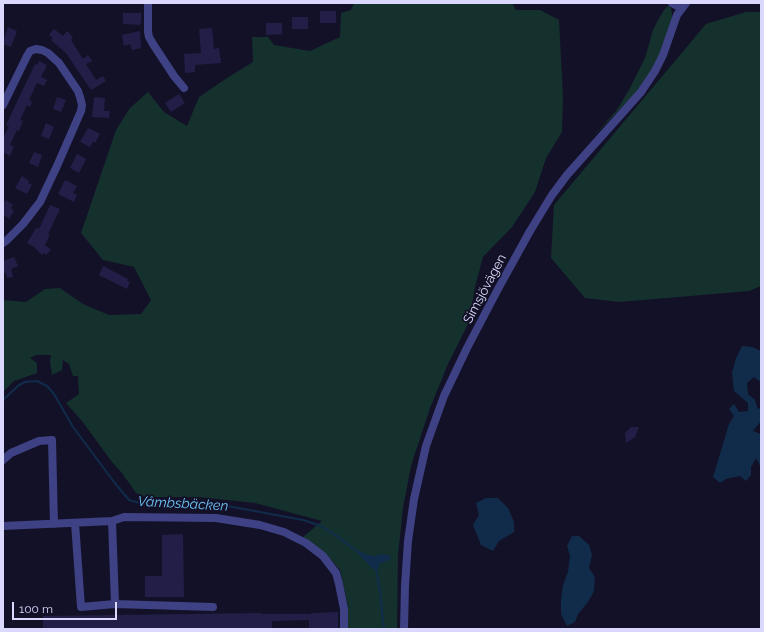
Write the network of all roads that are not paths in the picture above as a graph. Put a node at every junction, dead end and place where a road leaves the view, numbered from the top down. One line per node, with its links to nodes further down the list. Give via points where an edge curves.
1 (148, 3): 4 (street, via 149,37)
2 (672, 3): 3 (street)
3 (684, 6): 15 (street, Simsjövägen, via 677,15 663,55 641,92 552,195 467,348 444,396 426,446 414,499 408,541)
4 (184, 88)
5 (3, 105): 6 (street, via 26,56 36,49 48,53 59,63 78,91 82,105 40,202 23,224)
6 (3, 243)
7 (3, 460): 10 (street, via 10,453 39,441 52,440)
8 (112, 521): 9 (street); 12 (street); 14 (street, via 124,517 216,518 260,525 284,532 306,543 323,556 336,572 344,609)
9 (75, 523): 10 (street); 12 (street, via 81,607)
10 (54, 524): 11 (street)
11 (3, 526)
12 (114, 604): 13 (street)
13 (213, 607)
14 (344, 629)
15 (404, 629)

